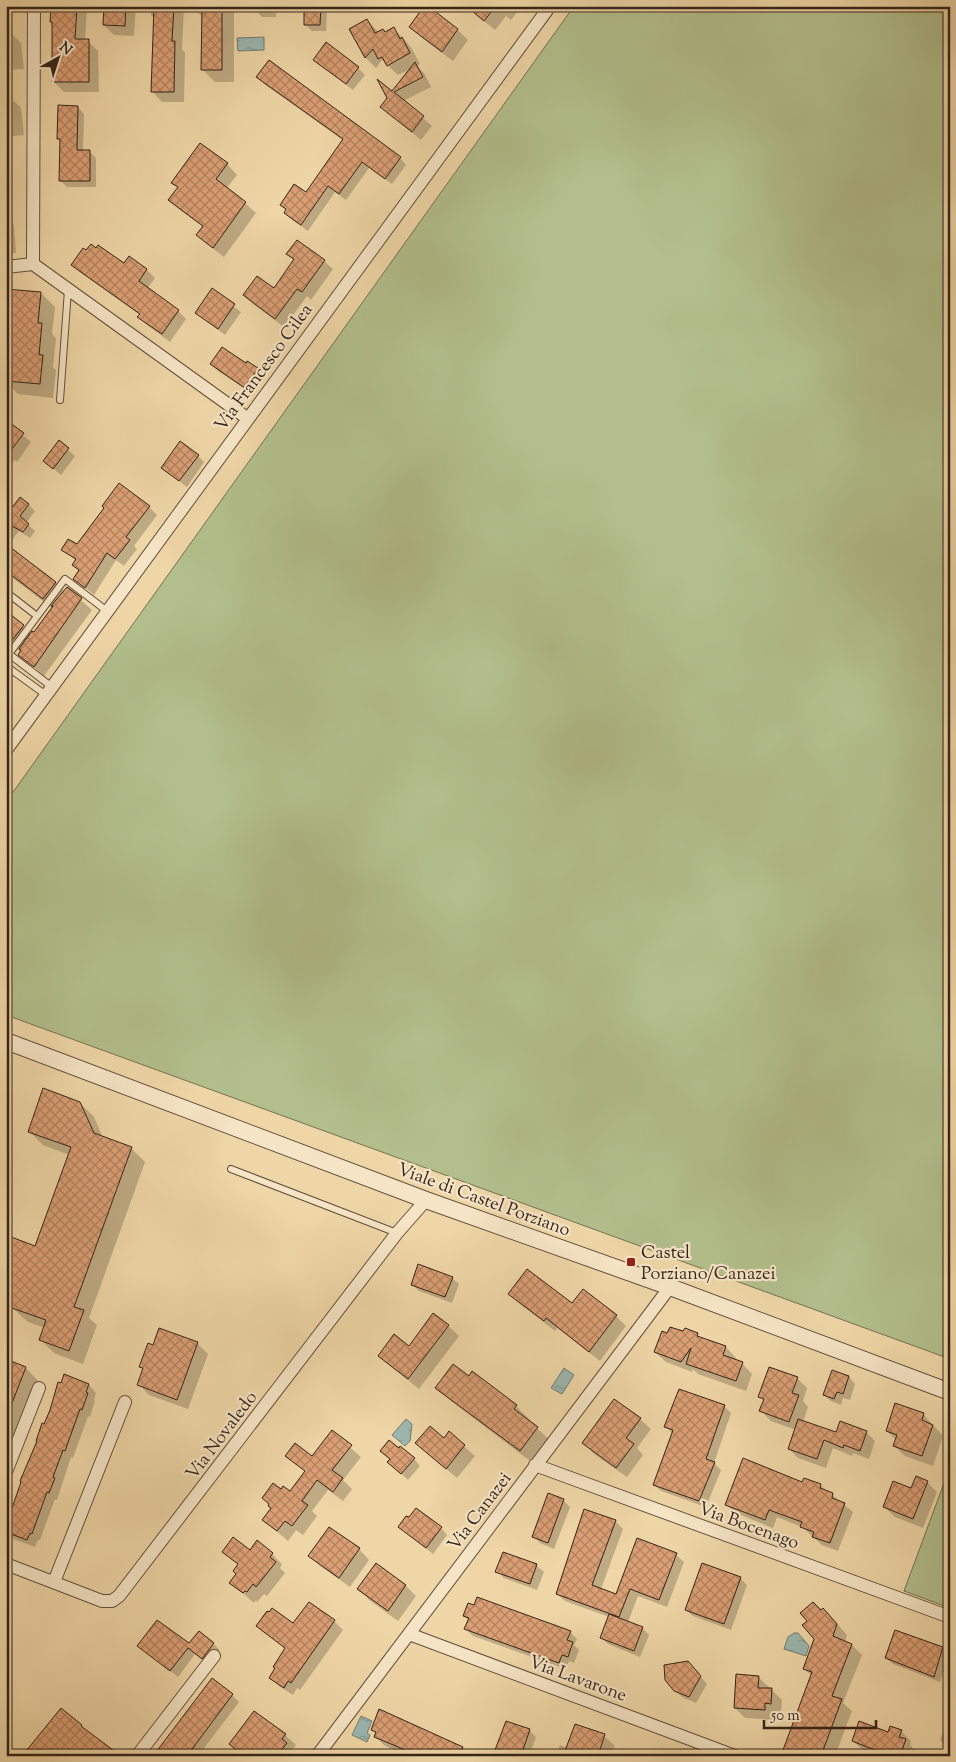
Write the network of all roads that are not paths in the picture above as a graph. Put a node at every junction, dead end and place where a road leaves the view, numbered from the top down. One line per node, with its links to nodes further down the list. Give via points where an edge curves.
1 (34, 6): 3 (street)
2 (550, 6): 7 (street, Via Francesco Cilea)
3 (33, 264): 4 (street); 5 (street)
4 (6, 267)
5 (68, 290): 6 (lane); 7 (street)
6 (60, 400)
7 (247, 418): 9 (street, Via Francesco Cilea)
8 (6, 592): 10 (lane)
9 (107, 611): 10 (lane, via 65,579); 12 (street, Via Francesco Cilea)
10 (37, 616): 12 (lane, via 9,654)
11 (6, 666): 12 (lane)
12 (49, 691): 13 (street, Via Francesco Cilea)
13 (6, 750)
14 (6, 1041): 16 (street, Viale di Castel Porziano)
15 (231, 1169): 17 (lane)
16 (426, 1200): 17 (street, Via Novaledo); 18 (street, Viale di Castel Porziano)
17 (397, 1233): 25 (street, Via Novaledo, via 122,1593 112,1601 102,1601)
18 (670, 1287): 20 (street, Viale di Castel Porziano); 22 (street, Via Canazei)
19 (38, 1388): 23 (street)
20 (950, 1392)
21 (125, 1402): 25 (street)
22 (535, 1465): 26 (street, Via Bocenago); 27 (street, Via Canazei)
23 (6, 1472)
24 (6, 1564): 25 (street, Via Novaledo)
25 (54, 1582)
26 (950, 1617)
27 (409, 1634): 30 (street, Via Canazei); 31 (street, Via Lavarone)
28 (214, 1656): 29 (street)
29 (137, 1756)
30 (317, 1756)
31 (735, 1756)

